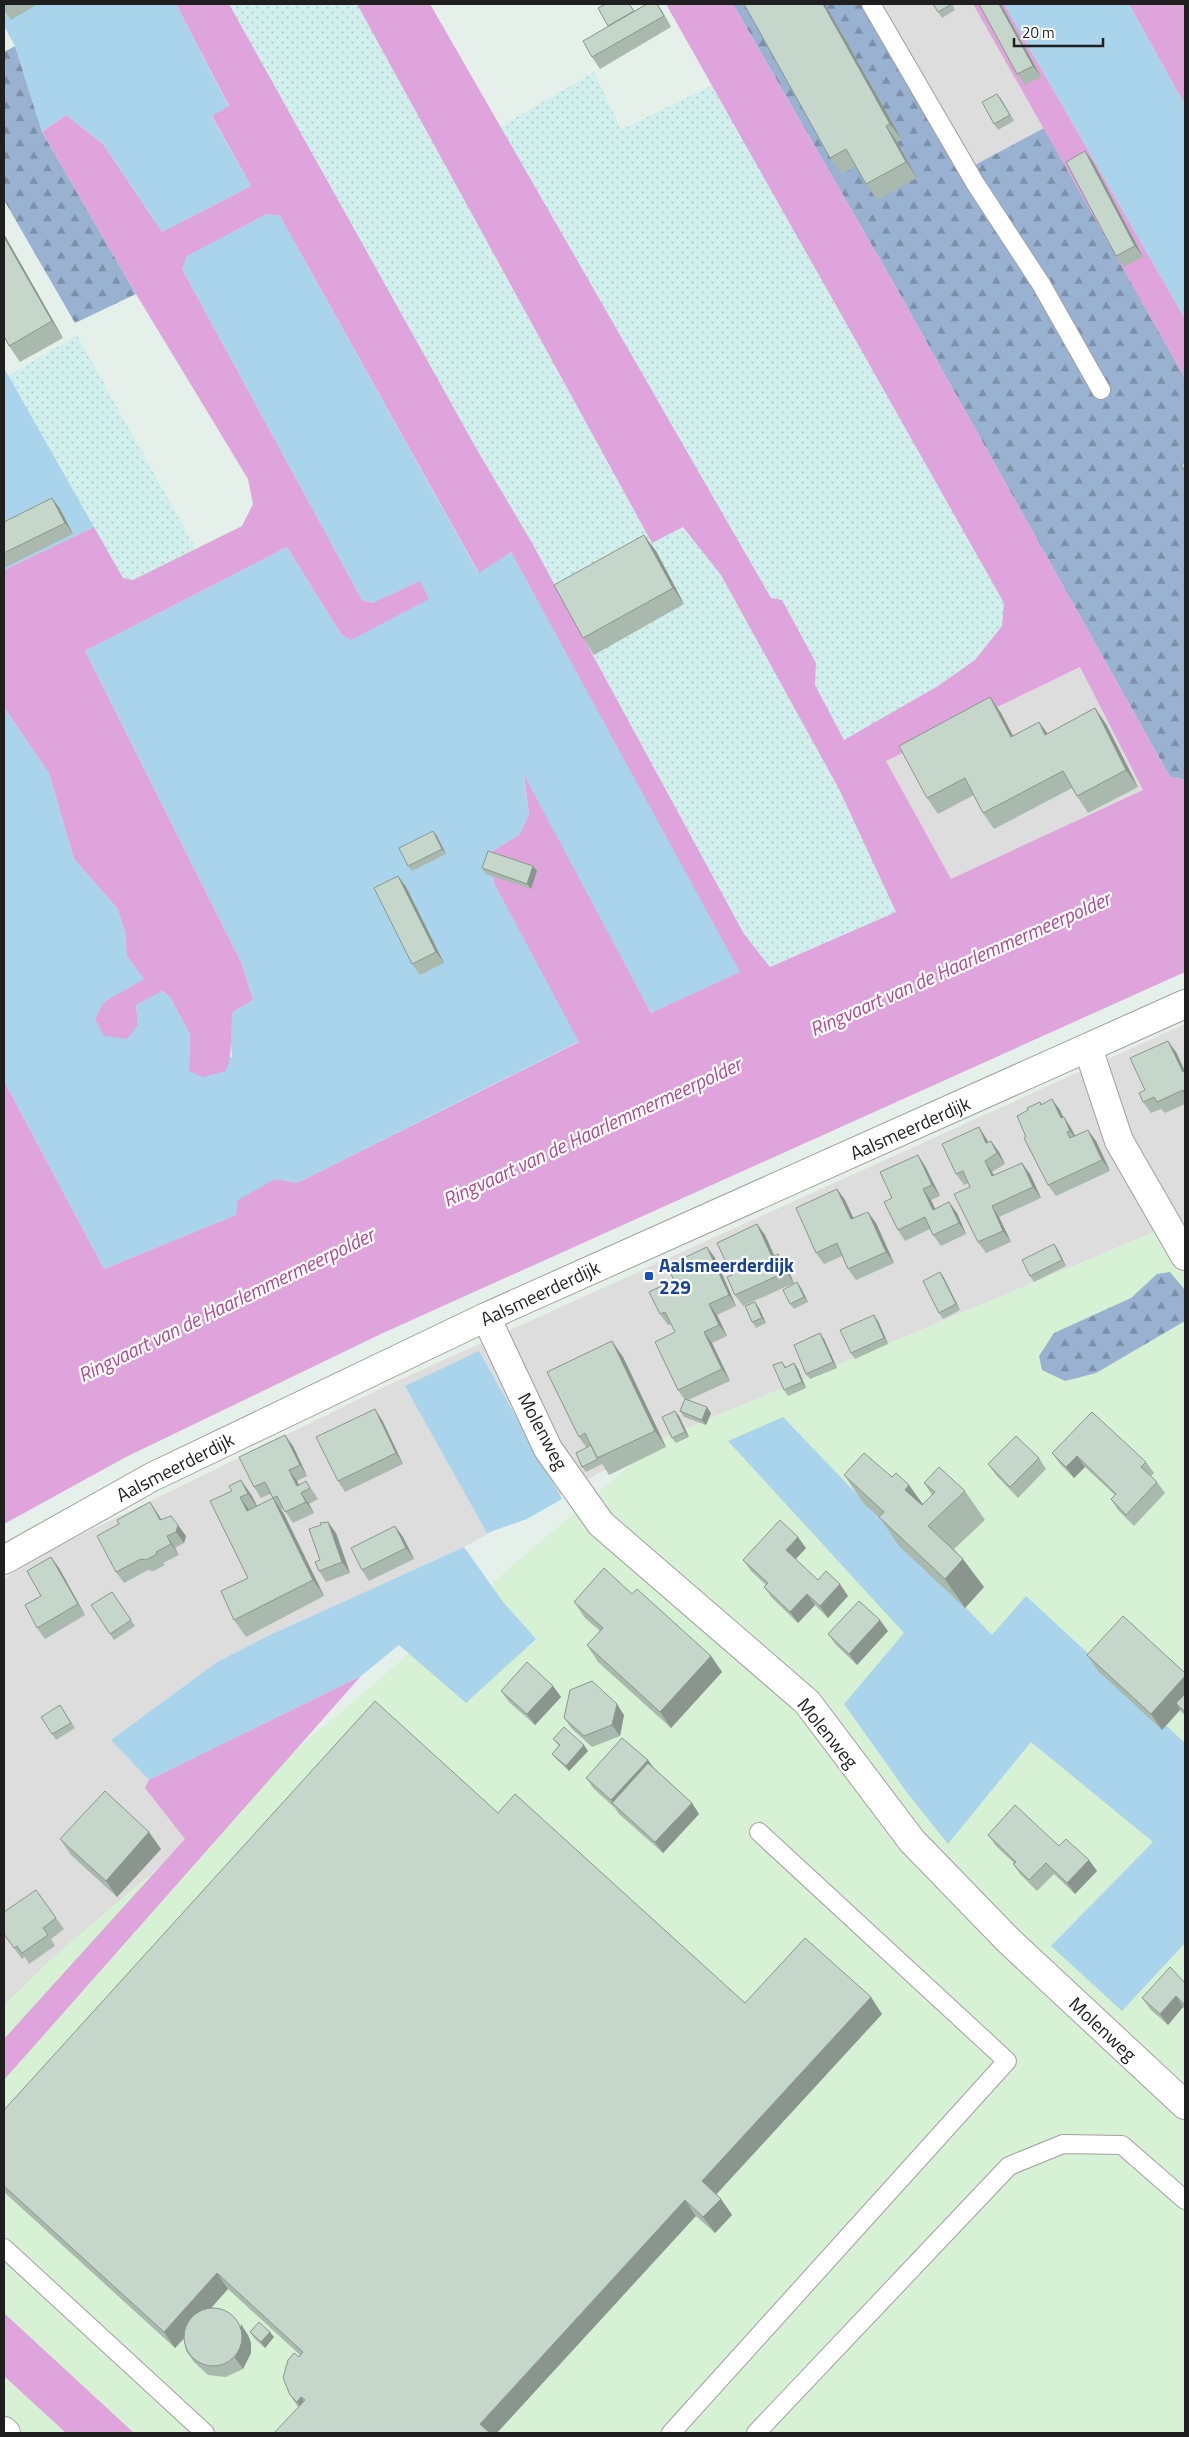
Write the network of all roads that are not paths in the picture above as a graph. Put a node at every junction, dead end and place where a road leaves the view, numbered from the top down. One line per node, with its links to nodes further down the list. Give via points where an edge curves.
1 (871, 4): 2 (lane, via 975,183 1041,284)
2 (1101, 390)
3 (1185, 1004): 4 (street, Aalsmeerderdijk)
4 (1088, 1048): 5 (street, via 1119,1141); 6 (street, Aalsmeerderdijk)
5 (1183, 1252)
6 (486, 1317): 7 (street, Aalsmeerderdijk, via 152,1477); 9 (street, Molenweg, via 548,1449 602,1524 807,1702 912,1841 1008,1941)
7 (4, 1560)
8 (759, 1832): 13 (lane, via 1007,2061)
9 (1185, 2105)
10 (1185, 2200): 14 (lane, via 1122,2145 1064,2144 1009,2166)
11 (4, 2248): 12 (lane)
12 (205, 2433)
13 (672, 2433)
14 (756, 2433)

